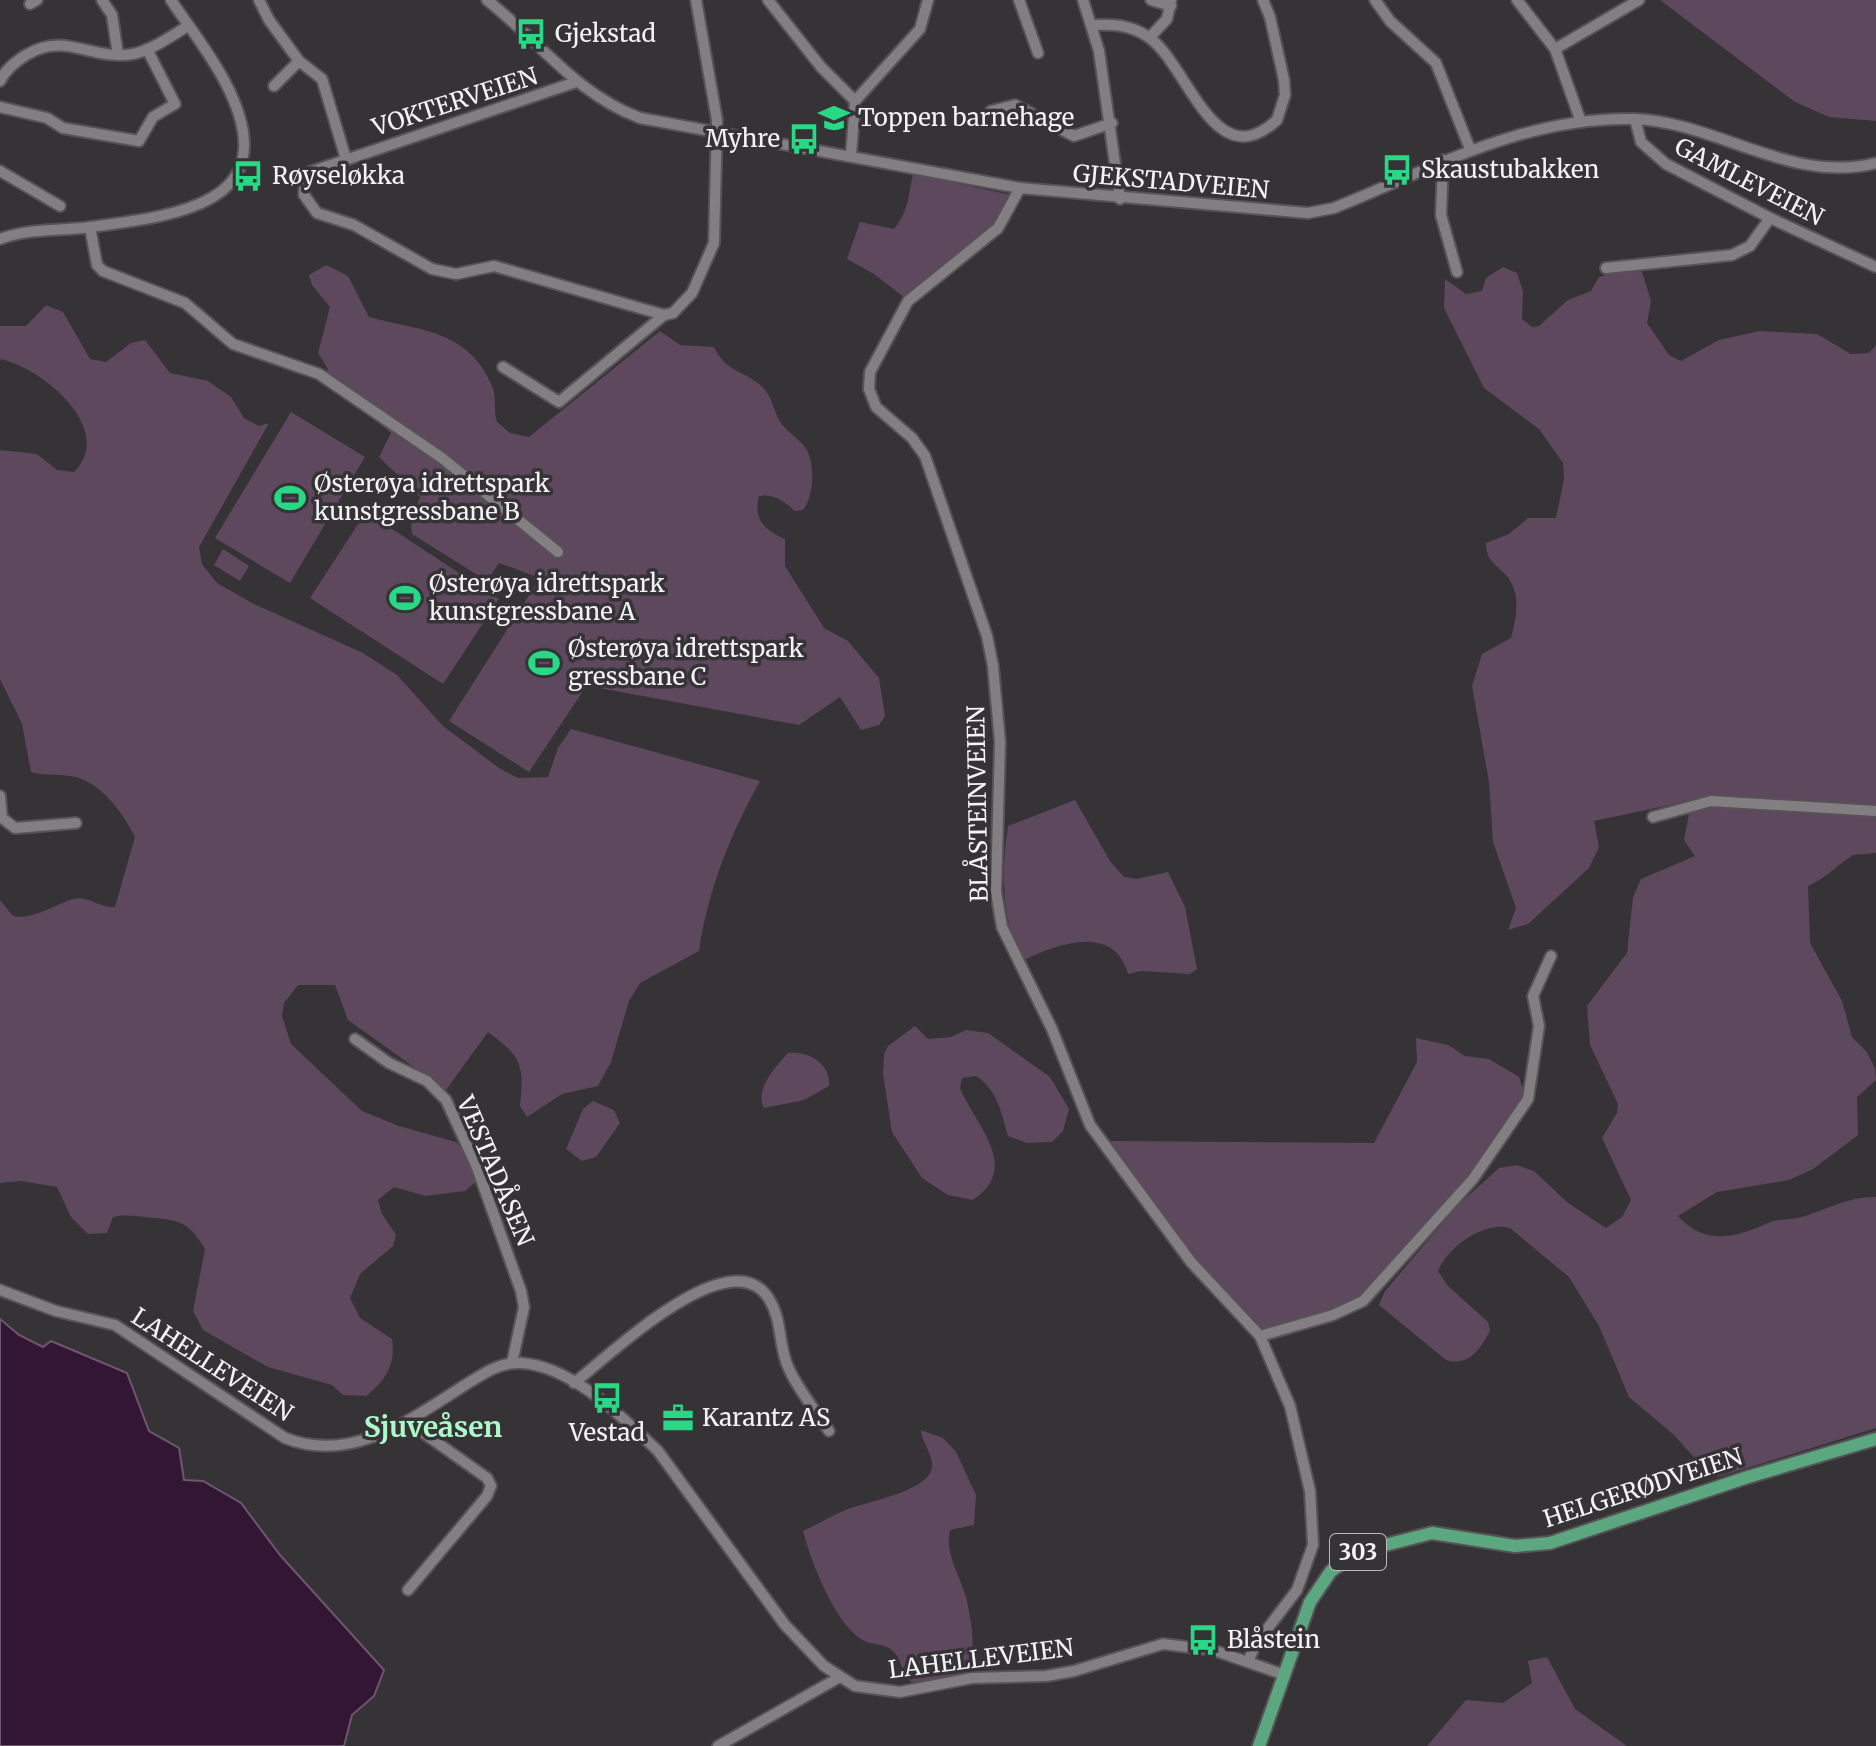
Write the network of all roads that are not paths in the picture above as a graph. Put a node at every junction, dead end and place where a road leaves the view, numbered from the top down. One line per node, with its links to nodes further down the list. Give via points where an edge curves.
1 (102, 0): 22 (street, via 112,15)
2 (171, 0): 17 (street)
3 (259, 0): 23 (street, VOKTERVEIEN)
4 (487, 0): 25 (street, GJEKSTADVEIEN)
5 (696, 0): 33 (street)
6 (768, 0): 27 (street)
7 (928, 0): 27 (street, via 920,29)
8 (1019, 0): 21 (street)
9 (1083, 0): 16 (street)
10 (1151, 0): 15 (street)
11 (1263, 0): 18 (street, via 1285,95 1277,120 1249,137 1236,137 1213,121)
12 (1375, 0): 34 (street, via 1436,63)
13 (1517, 0): 20 (street)
14 (1639, 0): 20 (street)
15 (1171, 3): 18 (street, via 1167,19)
16 (1093, 25): 18 (street, via 1125,26); 32 (street)
17 (188, 26): 19 (street); 44 (street, via 224,80 239,115 246,146 239,172 222,193 196,205)
18 (1150, 37)
19 (147, 49): 22 (street); 28 (street, via 175,104 153,117 139,141 63,128 47,118)
20 (1555, 49): 31 (street)
21 (1038, 53)
22 (118, 55): 24 (street, via 49,44 17,60)
23 (299, 61): 26 (street); 36 (street, VOKTERVEIEN, via 322,79)
24 (0, 81)
25 (576, 82): 33 (street, GJEKSTADVEIEN, via 599,100 640,118); 36 (street, VOKTERVEIEN)
26 (274, 86)
27 (855, 101): 35 (street)
28 (0, 107)
29 (991, 111): 32 (street, via 1015,105 1074,136)
30 (1635, 119): 31 (street, GJEKSTADVEIEN); 38 (street, GJEKSTADVEIEN, via 1805,166 1843,170); 43 (street, GAMLEVEIEN, via 1637,136 1648,152)
31 (1581, 122): 34 (street, GJEKSTADVEIEN)
32 (1112, 123): 41 (street)
33 (718, 135): 35 (street, GJEKSTADVEIEN); 49 (street, via 714,243 692,293)
34 (1470, 149): 37 (street, GJEKSTADVEIEN)
35 (851, 156): 40 (street, GJEKSTADVEIEN)
36 (346, 159): 49 (street, VOKTERVEIEN, via 310,172 305,180 304,195 317,213 354,225 446,274 494,266)
37 (1443, 160): 41 (street, GJEKSTADVEIEN, via 1322,211 1285,213); 48 (street, via 1441,215)
38 (1876, 163)
39 (0, 171): 42 (street)
40 (1020, 188): 41 (street, GJEKSTADVEIEN); 59 (street, BLÅSTEINVEIEN, via 990,237 908,301 870,372 869,389 876,407 925,456 987,636 1000,742 996,892 1013,956 1052,1029 1090,1125 1191,1262)
41 (1120, 199)
42 (60, 206)
43 (1770, 218): 46 (street, GAMLEVEIEN); 47 (street, via 1750,246 1732,255)
44 (90, 227): 45 (street); 51 (street, via 97,265 103,271 185,303 233,344 319,374 442,458)
45 (0, 239)
46 (1873, 262)
47 (1606, 268)
48 (1457, 272)
49 (664, 315): 50 (street, via 559,402)
50 (503, 367)
51 (558, 552)
52 (0, 796): 55 (street, via 2,818 15,828)
53 (1876, 811): 54 (street, via 1711,801)
54 (1653, 817)
55 (76, 823)
56 (1551, 956): 59 (street, via 1533,996 1539,1026 1528,1099 1473,1179 1363,1301)
57 (355, 1039): 60 (street, VESTADÅSEN, via 427,1081 446,1100 489,1198 521,1291 524,1307)
58 (0, 1290): 62 (street, LAHELLEVEIEN, via 115,1325 298,1443 347,1445)
59 (1260, 1336): 66 (street, BLÅSTEINVEIEN, via 1290,1406 1302,1451 1313,1545 1297,1590)
60 (512, 1363): 61 (street, LAHELLEVEIEN, via 543,1367); 62 (street, LAHELLEVEIEN, via 484,1374)
61 (574, 1383): 63 (street, via 675,1304 716,1282 745,1283 767,1295 782,1331 788,1367); 68 (street, LAHELLEVEIEN, via 666,1460 785,1625)
62 (408, 1422): 65 (street, via 491,1486)
63 (829, 1431)
64 (1876, 1439): 67 (main road, HELGERØDVEIEN / 303, via 1550,1543 1515,1546 1432,1533 1370,1547 1342,1562 1318,1586)
65 (408, 1590)
66 (1248, 1662): 67 (street, LAHELLEVEIEN); 68 (street, LAHELLEVEIEN, via 1213,1650 1163,1644 1074,1671 972,1678 900,1692 870,1689)
67 (1282, 1674): 70 (main road, HELGERØDVEIEN / 303)
68 (840, 1677): 69 (street)
69 (718, 1746)
70 (1259, 1746)

